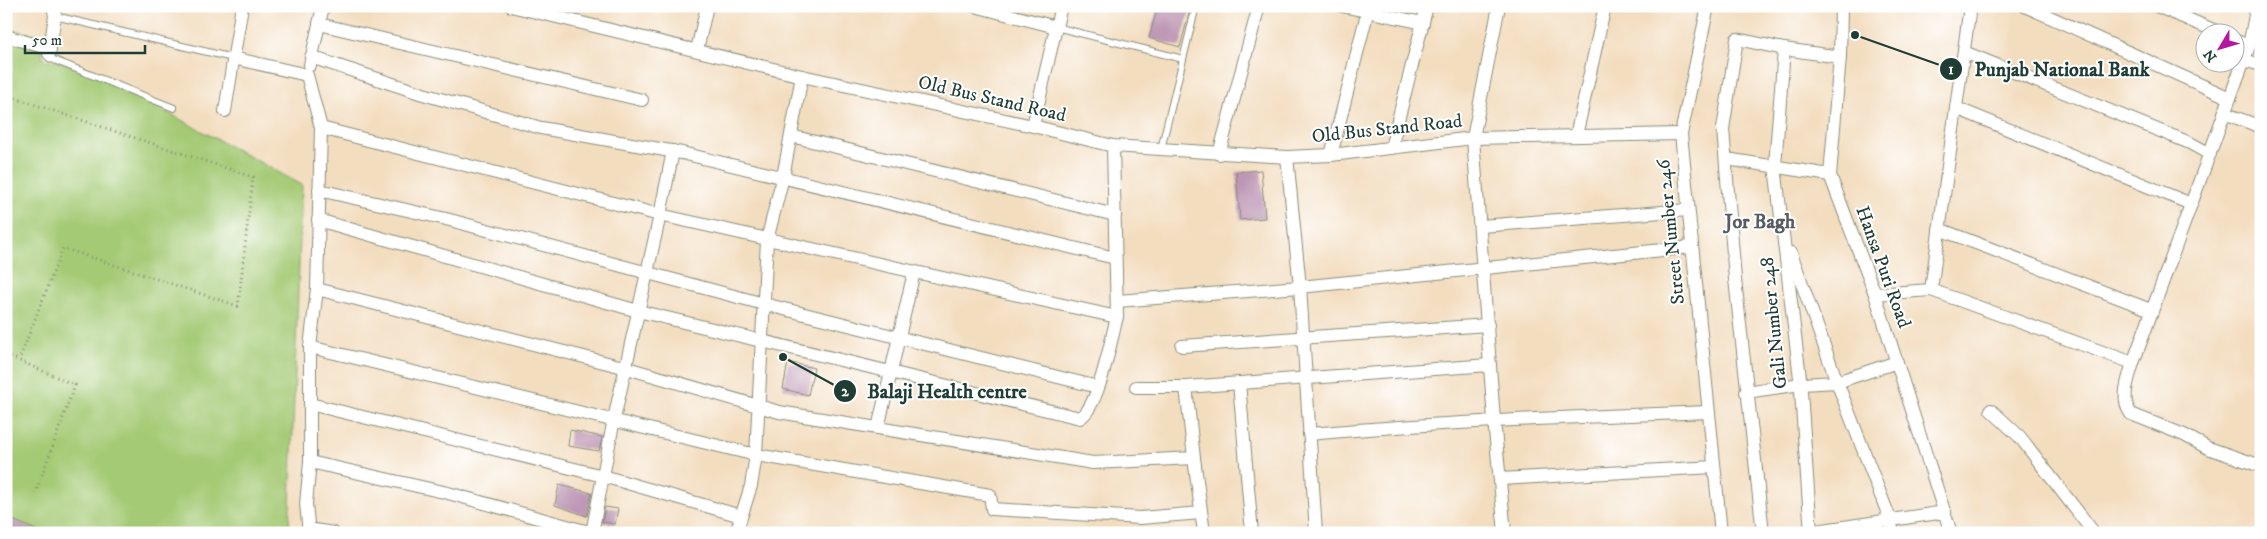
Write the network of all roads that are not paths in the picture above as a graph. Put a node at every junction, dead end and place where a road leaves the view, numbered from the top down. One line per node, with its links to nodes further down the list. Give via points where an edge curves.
1 (242, 6): 34 (street)
2 (323, 6): 23 (street)
3 (511, 6): 29 (street, Old Bus Stand Road)
4 (707, 6): 29 (street)
5 (975, 6): 24 (street)
6 (1061, 6): 24 (street)
7 (1196, 6): 35 (lane)
8 (1259, 6): 58 (street)
9 (1342, 6): 19 (street)
10 (1427, 6): 22 (street)
11 (1499, 6): 53 (street)
12 (1606, 6): 52 (street)
13 (1708, 6): 50 (street)
14 (1841, 6): 33 (street, Hansa Puri Road)
15 (1970, 6): 31 (street)
16 (2025, 6): 41 (street)
17 (2157, 6): 21 (street)
18 (2253, 6): 27 (street, via 2256,10)
19 (1369, 9): 22 (street); 60 (street)
20 (54, 11): 30 (street); 34 (lane)
21 (2195, 22)
22 (1423, 23): 55 (street)
23 (319, 24): 32 (street); 42 (street)
24 (1056, 26): 35 (lane); 47 (street)
25 (6, 36): 30 (street)
26 (2244, 44): 27 (street)
27 (2249, 46): 36 (street)
28 (1784, 49): 33 (street); 62 (street, via 1737,39 1724,129); 63 (street, Gali Number 248)
29 (697, 50): 40 (street, Old Bus Stand Road)
30 (50, 52): 43 (lane, via 49,58)
31 (1964, 52): 44 (street); 59 (street, via 2190,143)
32 (312, 57): 39 (street); 57 (street, via 541,128)
33 (1840, 57): 64 (street, Hansa Puri Road)
34 (233, 58): 39 (street); 45 (street)
35 (1183, 59): 56 (lane)
36 (2244, 60): 37 (street)
37 (2261, 65)
38 (2240, 72): 41 (street)
39 (307, 75): 49 (street)
40 (802, 76): 47 (street, Old Bus Stand Road); 51 (street)
41 (2230, 98): 46 (street)
42 (642, 100)
43 (174, 108)
44 (1956, 108): 67 (street); 73 (street)
45 (225, 111)
46 (2224, 113): 48 (street); 59 (street)
47 (1032, 126): 54 (street, Old Bus Stand Road)
48 (2261, 127)
49 (320, 128): 66 (street); 69 (street)
50 (1681, 134): 52 (street, Street Number 246); 68 (street, Street Number 246)
51 (791, 136): 65 (street); 70 (street)
52 (1576, 136): 53 (street, Street Number 246)
53 (1473, 138): 55 (street, Old Bus Stand Road); 72 (street)
54 (1114, 146): 56 (street, Old Bus Stand Road); 70 (street)
55 (1391, 148): 60 (street, Old Bus Stand Road)
56 (1161, 150): 58 (street, Old Bus Stand Road)
57 (673, 151): 65 (street); 69 (street)
58 (1219, 154): 61 (street, Old Bus Stand Road)
59 (2210, 154): 67 (street)
60 (1331, 155): 61 (street, Old Bus Stand Road)
61 (1287, 157): 81 (street)
62 (1726, 159): 63 (street); 108 (street)
63 (1775, 166): 64 (street); 74 (street, Gali Number 248)
64 (1830, 175): 84 (street, Hansa Puri Road)
65 (782, 177): 75 (street); 77 (street)
66 (318, 190): 71 (street); 79 (street)
67 (2191, 204): 87 (street)
68 (1688, 210): 72 (street); 76 (street, Street Number 246)
69 (660, 215): 75 (street); 79 (street)
70 (1115, 215): 77 (street)
71 (318, 220): 82 (street); 88 (street)
72 (1481, 226): 78 (street)
73 (1939, 229): 83 (street); 87 (street)
74 (1783, 232): 102 (street); 104 (street, Gali Number 248)
75 (767, 240): 80 (street); 86 (street)
76 (1692, 247): 78 (street); 112 (street, Street Number 246)
77 (1115, 258): 85 (street)
78 (1484, 268): 81 (street); 90 (street)
79 (648, 272): 86 (street); 88 (street)
80 (914, 272): 89 (street); 91 (street)
81 (1300, 287): 85 (street); 92 (street)
82 (317, 289): 95 (street); 99 (street)
83 (1931, 290): 84 (street); 97 (street)
84 (1875, 294): 96 (street, Hansa Puri Road)
85 (1117, 301): 89 (street)
86 (764, 304): 91 (street); 93 (street)
87 (2151, 310): 97 (street)
88 (638, 311): 93 (street); 99 (street)
89 (1117, 317): 105 (street)
90 (1488, 325): 92 (street); 98 (street)
91 (899, 336): 100 (street); 105 (street)
92 (1303, 337): 94 (street); 101 (street)
93 (763, 342): 100 (street); 110 (street)
94 (1182, 346)
95 (310, 347): 109 (street); 113 (street)
96 (1897, 362): 102 (street); 124 (street, Hansa Puri Road)
97 (2133, 363): 120 (street, via 2125,394 2126,407 2131,414 2208,448)
98 (1490, 365): 101 (street); 114 (street)
99 (627, 368): 110 (street); 113 (street)
100 (891, 372): 105 (street, via 1080,418 1087,412); 115 (street)
101 (1306, 378): 103 (street); 116 (street)
102 (1837, 382): 104 (street); 127 (street)
103 (1239, 383): 107 (street); 135 (street)
104 (1801, 384): 108 (street); 130 (street, Gali Number 248)
105 (1098, 387)
106 (1136, 387): 107 (street)
107 (1186, 387): 118 (street)
108 (1746, 392): 139 (street)
109 (310, 404): 119 (street); 122 (street)
110 (759, 406): 115 (street); 117 (street)
111 (1991, 410): 142 (street, via 2020,437)
112 (1708, 412): 114 (street); 121 (street, Street Number 246)
113 (614, 419): 117 (street); 122 (street)
114 (1494, 420): 116 (street); 123 (street)
115 (878, 428): 118 (street, via 1093,463)
116 (1310, 434): 136 (street)
117 (756, 454): 125 (street, via 990,496 992,508 1140,518); 126 (street)
118 (1194, 458): 125 (street)
119 (310, 462): 129 (street, via 306,504); 132 (street, via 448,492)
120 (2261, 466)
121 (1714, 467): 123 (street); 138 (street, Street Number 246)
122 (603, 476): 126 (street); 132 (street)
123 (1500, 479): 137 (street)
124 (1944, 512): 127 (street); 141 (street, Hansa Puri Road)
125 (1201, 513): 134 (street)
126 (742, 516): 133 (street)
127 (1890, 519): 128 (street); 140 (street)
128 (1855, 528): 130 (street)
129 (309, 531): 131 (street)
130 (1808, 532)
131 (334, 533)
132 (592, 533)
133 (736, 533)
134 (1204, 533)
135 (1252, 533)
136 (1316, 533)
137 (1505, 533)
138 (1721, 533)
139 (1763, 533)
140 (1893, 533)
141 (1951, 533)
142 (2094, 533)

